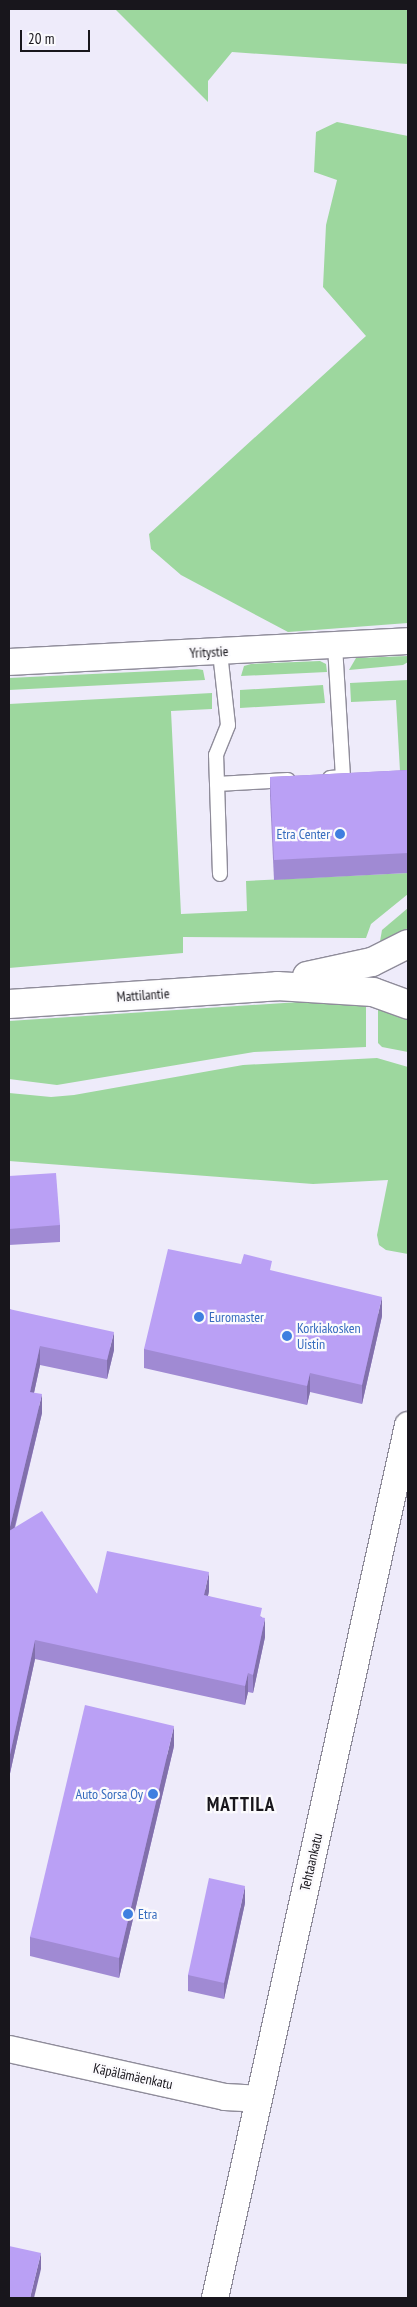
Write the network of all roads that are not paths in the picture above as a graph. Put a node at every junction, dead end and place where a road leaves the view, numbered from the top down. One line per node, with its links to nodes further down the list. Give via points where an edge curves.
1 (408, 640): 2 (street, Yritystie)
2 (335, 645): 3 (street, Yritystie); 5 (lane, via 343,777)
3 (220, 652): 4 (street, Yritystie); 5 (lane, via 228,725 216,755)
4 (9, 662)
5 (217, 784): 6 (lane)
6 (220, 874)
7 (408, 944): 8 (street, Mattilantie, via 372,962)
8 (277, 986): 9 (street, Mattilantie); 10 (street, Mattilantie, via 372,992)
9 (9, 1004)
10 (408, 1005)
11 (408, 1426): 13 (street, Tehtaankatu)
12 (9, 2049): 13 (street, Käpälämäenkatu, via 225,2097)
13 (258, 2099): 14 (street, Tehtaankatu)
14 (215, 2298)

